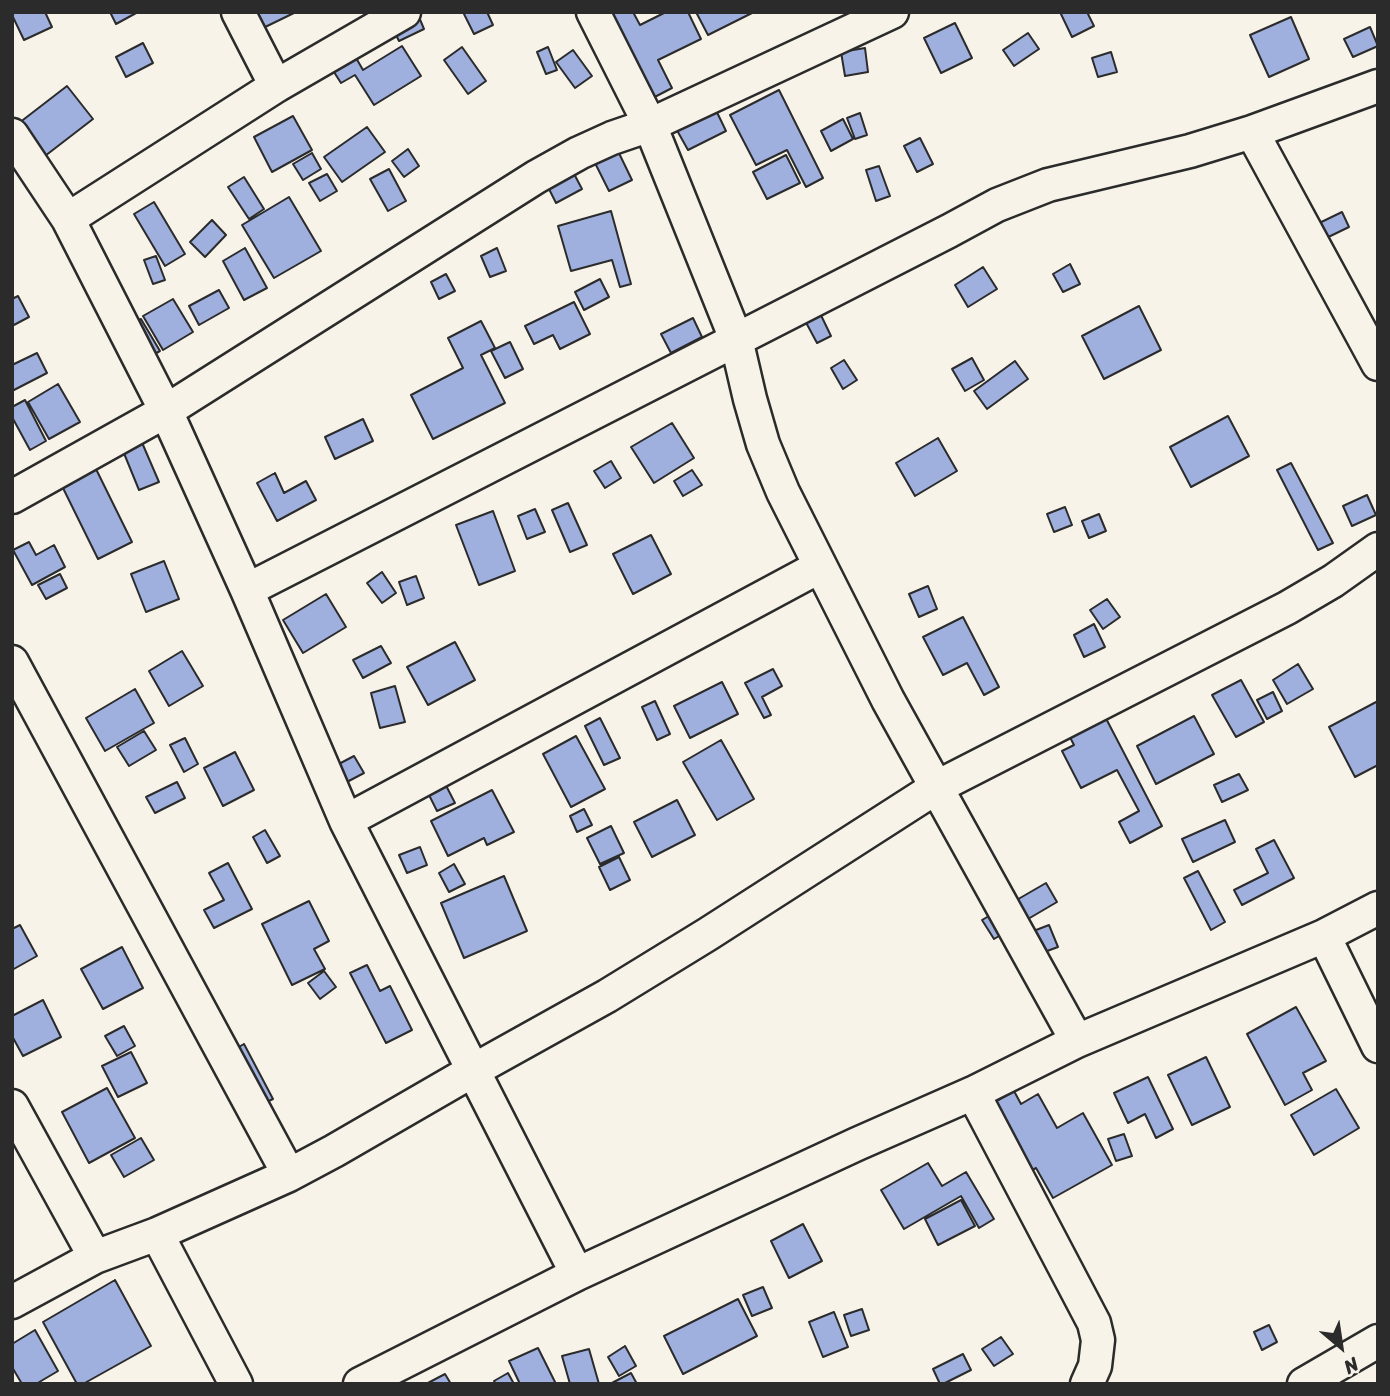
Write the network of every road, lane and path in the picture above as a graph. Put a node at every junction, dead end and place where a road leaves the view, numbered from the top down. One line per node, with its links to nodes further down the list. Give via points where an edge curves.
1 (238, 12): 5 (street)
2 (404, 12): 5 (street)
3 (593, 12): 7 (street)
4 (892, 12): 7 (street)
5 (276, 86): 10 (street)
6 (1378, 86): 8 (street)
7 (650, 125): 11 (street); 13 (street, via 579,153 536,177)
8 (1252, 132): 11 (street, via 1048,185 997,205); 12 (street)
9 (12, 135): 10 (street)
10 (68, 219): 13 (street)
11 (736, 339): 16 (street, via 763,444); 17 (street)
12 (1378, 364)
13 (166, 411): 14 (street); 17 (street)
14 (12, 497)
15 (1378, 549): 19 (street, via 1287,608)
16 (819, 567): 19 (street); 20 (street)
17 (247, 590): 20 (street)
18 (12, 662): 28 (street)
19 (937, 787): 23 (street); 25 (street, via 619,989)
20 (346, 821): 25 (street)
21 (1378, 908): 22 (street)
22 (1324, 936): 23 (street); 24 (street)
23 (1077, 1041): 26 (street)
24 (1378, 1046)
25 (474, 1070): 28 (street); 31 (street)
26 (973, 1093): 31 (street); 36 (street, via 1094,1323 1096,1366)
27 (12, 1106): 30 (street)
28 (289, 1175): 29 (street)
29 (157, 1234): 30 (street); 34 (street)
30 (95, 1257): 32 (street)
31 (577, 1274): 35 (street)
32 (12, 1302)
33 (1378, 1341): 37 (street)
34 (236, 1384)
35 (360, 1384)
36 (1087, 1384)
37 (1304, 1384)

